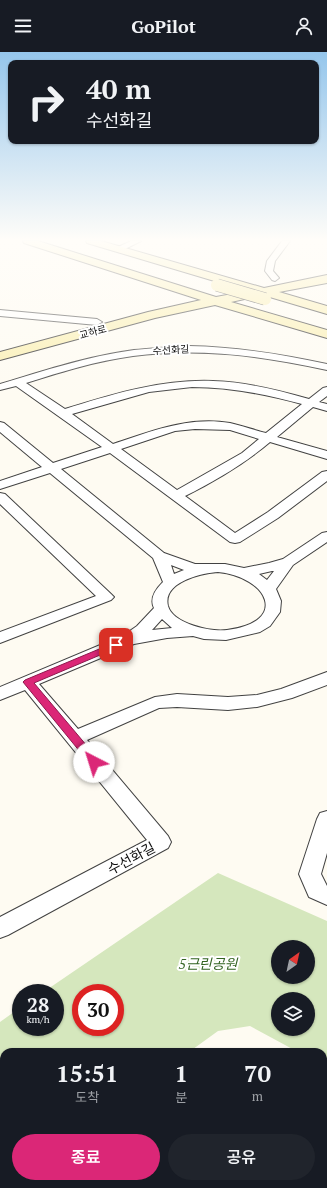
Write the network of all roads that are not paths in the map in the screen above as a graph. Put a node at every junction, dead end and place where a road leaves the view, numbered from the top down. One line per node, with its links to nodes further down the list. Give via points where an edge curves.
1 (171, 294): 11 (main road)
2 (200, 294): 8 (main road)
3 (201, 294): 8 (main road)
4 (243, 294): 8 (main road, 교하로)
5 (265, 294): 14 (main road)
6 (266, 294): 9 (main road)
7 (303, 294): 9 (main road)
8 (207, 296): 11 (main road, 교하로); 13 (main road); 16 (main road, via 249,302)
9 (314, 306): 10 (main road)
10 (327, 310)
11 (153, 312): 13 (main road, via 226,312); 15 (main road, 교하로); 19 (main road, 교하로)
12 (0, 313): 15 (street)
13 (265, 316): 17 (main road)
14 (327, 316)
15 (97, 322): 18 (main road, 교하로)
16 (327, 326)
17 (327, 334)
18 (0, 348)
19 (0, 356)
20 (327, 367): 21 (street, 수선화길, via 254,352 179,350 141,352 105,358)
21 (18, 382): 22 (street, 수선화길); 26 (street)
22 (0, 387)
23 (327, 390): 24 (street)
24 (311, 403): 25 (street); 26 (street, via 240,386 187,383 140,390); 28 (street)
25 (327, 408)
26 (63, 413): 29 (street)
27 (0, 426): 31 (street)
28 (268, 438): 29 (street, via 218,425 196,424 173,428); 30 (street); 34 (street, via 228,468)
29 (111, 448): 31 (street); 34 (street)
30 (327, 455)
31 (51, 468): 33 (street); 37 (street)
32 (327, 475): 34 (street, via 235,539)
33 (0, 485)
34 (176, 496)
35 (0, 497): 45 (street, via 106,597)
36 (327, 536): 38 (street)
37 (159, 556): 39 (street); 41 (street)
38 (288, 562): 40 (street); 42 (street)
39 (199, 569): 40 (street, via 218,568); 41 (street)
40 (242, 573): 42 (street, via 252,576)
41 (170, 581): 43 (street, via 162,590)
42 (268, 589): 44 (street, via 273,596 274,608 268,619 256,628 240,634 222,636)
43 (162, 609): 44 (street, via 172,622); 46 (street, via 143,630)
44 (191, 632): 46 (street)
45 (0, 638)
46 (130, 639): 48 (street)
47 (327, 678): 50 (street, via 305,688 261,700 213,704 184,700 155,703)
48 (28, 682): 49 (street); 50 (street, 수선화길)
49 (0, 694)
50 (75, 738): 53 (street, 수선화길, via 161,842)
51 (327, 819): 52 (street, via 310,874 317,891)
52 (327, 896)
53 (1, 926)

